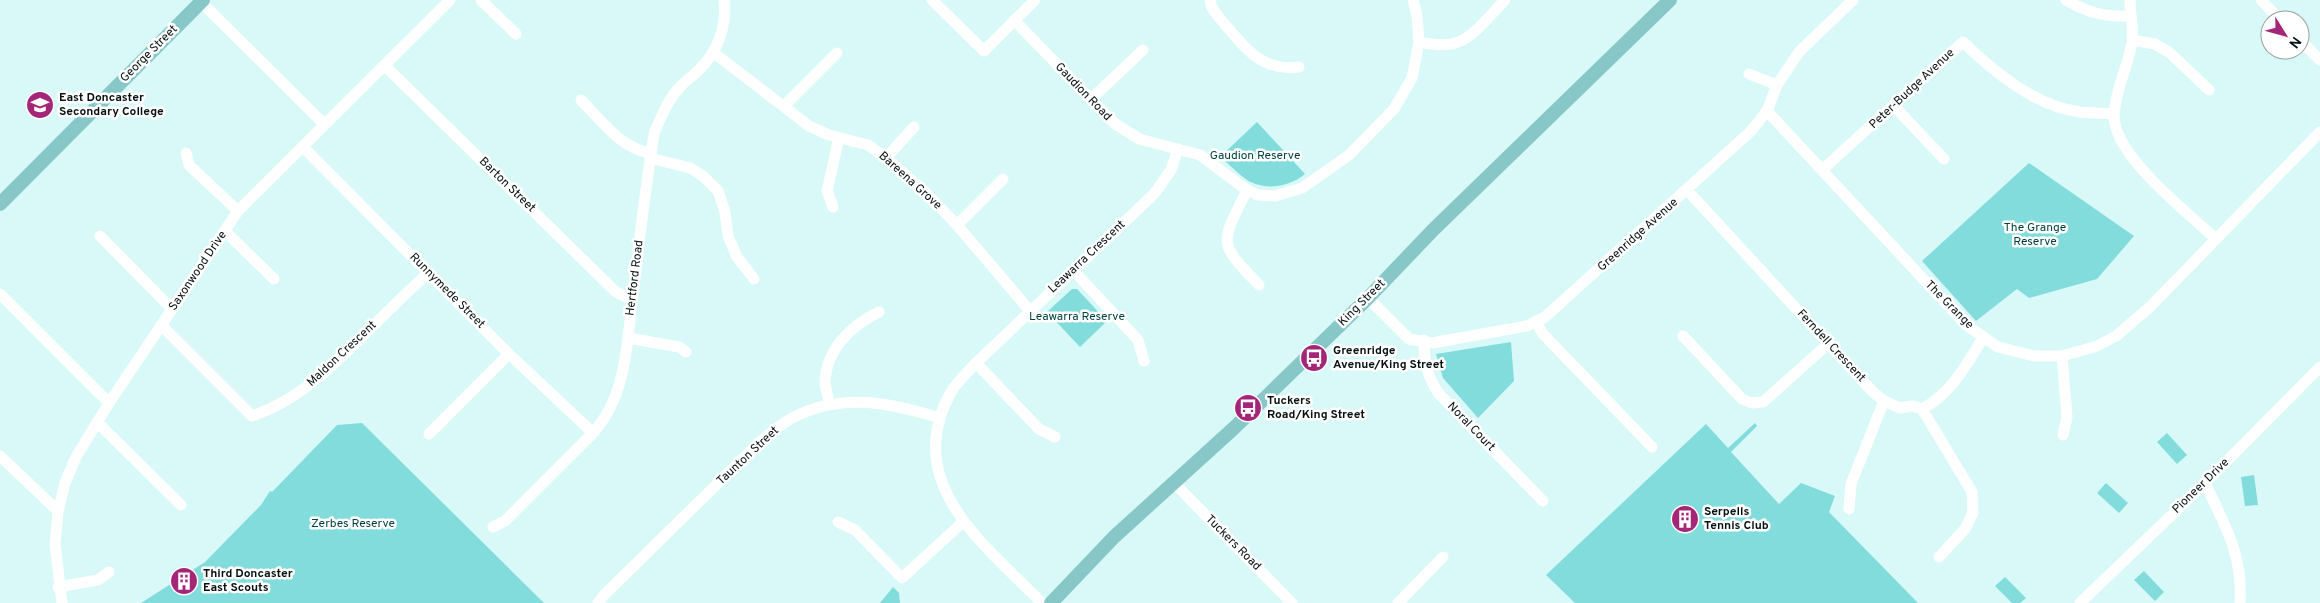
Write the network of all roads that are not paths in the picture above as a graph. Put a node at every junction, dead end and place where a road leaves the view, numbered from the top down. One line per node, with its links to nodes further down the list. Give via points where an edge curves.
1 (450, 0): 26 (street, Saxonwood Drive)
2 (481, 0): 18 (street)
3 (724, 0): 23 (street, Hertford Road, via 722,31)
4 (932, 0): 17 (street, via 984,51)
5 (1035, 0): 17 (street)
6 (1210, 0): 27 (street, via 1218,16 1260,61 1280,68)
7 (1413, 0): 20 (street, Gaudion Road)
8 (1505, 0): 20 (street, via 1459,42)
9 (1670, 0): 65 (main road, King Street, via 1433,230)
10 (1852, 0): 29 (street, Greenridge Avenue, via 1798,52)
11 (2066, 0): 16 (street, via 2093,14)
12 (2130, 0): 16 (street)
13 (2261, 0): 15 (street)
14 (202, 1): 37 (street); 51 (main road, George Street)
15 (2270, 10)
16 (2130, 16): 19 (street)
17 (1014, 20): 32 (street, Gaudion Road)
18 (516, 34)
19 (2132, 40): 30 (street, via 2155,44 2170,53); 36 (street)
20 (1419, 42): 49 (street, Gaudion Road, via 1412,78 1394,109 1348,155 1302,188 1288,194 1258,195)
21 (1143, 50): 32 (street)
22 (2310, 50): 25 (street)
23 (714, 53): 33 (street, Bareena Grove); 44 (street, Hertford Road, via 680,86 662,112)
24 (837, 53): 33 (street)
25 (2320, 60)
26 (385, 66): 37 (street, Saxonwood Drive); 66 (street, Barton Street, via 616,292)
27 (1299, 67)
28 (1749, 74): 29 (street)
29 (1777, 86): 35 (street, Greenridge Avenue)
30 (2208, 90)
31 (581, 100): 44 (street, via 625,143)
32 (1091, 100): 42 (street, Gaudion Road, via 1114,124 1139,139)
33 (784, 106): 40 (street, Bareena Grove, via 809,126)
34 (1894, 106): 36 (street, Peter-Budge Avenue, via 1963,42 1983,61 2028,93 2078,112); 46 (street); 47 (street, Peter-Budge Avenue)
35 (1767, 111): 47 (street, The Grange); 50 (street, Greenridge Avenue, via 1750,132)
36 (2114, 114): 58 (street, via 2124,146 2143,171)
37 (324, 124): 41 (street, Saxonwood Drive)
38 (914, 127): 45 (street)
39 (2320, 132): 58 (street, The Grange)
40 (839, 138): 45 (street, Bareena Grove, via 868,145); 53 (street, via 827,191)
41 (303, 147): 54 (street, Saxonwood Drive); 60 (street, Runnymede Street)
42 (1178, 148): 49 (street, Gaudion Road, via 1200,155); 59 (street, Leawarra Crescent, via 1171,170 1154,194)
43 (186, 153): 54 (street, via 189,165)
44 (651, 156): 62 (street, via 690,168 718,190 728,236); 66 (street, Hertford Road)
45 (886, 158): 55 (street, Bareena Grove)
46 (1944, 159)
47 (1822, 170): 74 (street, The Grange, via 1953,311)
48 (1003, 179): 55 (street)
49 (1247, 190): 63 (street, via 1227,234 1226,246)
50 (1687, 190): 70 (street, Greenridge Avenue, via 1555,310); 76 (street, Ferndell Crescent)
51 (5, 197): 52 (main road, George Street)
52 (0, 204)
53 (832, 207)
54 (238, 211): 56 (street, Saxonwood Drive)
55 (957, 225): 68 (street, Bareena Grove)
56 (225, 231): 61 (street); 67 (street, Saxonwood Drive)
57 (100, 236): 67 (street)
58 (2216, 239): 79 (street, The Grange, via 2150,307 2116,336 2097,346)
59 (1073, 270): 68 (street, Leawarra Crescent); 80 (street, via 1138,340)
60 (428, 273): 71 (street, Maldon Crescent, via 319,378 290,399 252,416); 78 (street, Runnymede Street)
61 (274, 279)
62 (754, 279)
63 (1259, 285)
64 (0, 294): 84 (street)
65 (1368, 298): 75 (street, Greenridge Avenue, via 1409,338); 95 (main road, King Street)
66 (632, 300): 73 (street, Hertford Road)
67 (172, 308): 71 (street, Saxonwood Drive)
68 (1030, 311): 81 (street, Leawarra Crescent)
69 (879, 312): 85 (street, via 859,322 829,361 825,382)
70 (1536, 322): 75 (street, Greenridge Avenue, via 1445,342); 93 (street, via 1543,334)
71 (161, 325): 84 (street, Saxonwood Drive)
72 (1683, 336): 76 (street, via 1742,399 1752,403 1763,402)
73 (628, 338): 77 (street, via 678,347); 89 (street, Hertford Road, via 617,394 606,418)
74 (1983, 338): 79 (street, The Grange, via 2015,352); 86 (street, via 1954,384 1944,395)
75 (1424, 340): 97 (street, Noral Court, via 1428,378 1439,394)
76 (1828, 344): 83 (street, Ferndell Crescent)
77 (686, 352)
78 (509, 354): 89 (street, Runnymede Street); 90 (street)
79 (2062, 356): 91 (street, via 2067,418)
80 (1144, 361)
81 (976, 363): 87 (street, Leawarra Crescent, via 951,391); 92 (street, via 1039,429)
82 (2320, 368): 96 (street, Pioneer Drive)
83 (1884, 401): 86 (street, via 1900,408 1913,406); 99 (street, via 1851,484)
84 (109, 403): 88 (street, Saxonwood Drive)
85 (830, 404): 87 (street, Taunton Street, via 865,401); 109 (street, Taunton Street, via 803,412 760,442)
86 (1922, 409): 105 (street, via 1972,492 1973,513 1966,529)
87 (940, 418): 102 (street, Leawarra Crescent, via 937,469 947,498)
88 (98, 422): 98 (street); 100 (street, Saxonwood Drive, via 64,483)
89 (593, 433): 103 (street, Hertford Road, via 505,522)
90 (429, 434)
91 (2063, 435)
92 (1055, 437)
93 (1652, 448)
94 (0, 456): 100 (street)
95 (1174, 483): 111 (main road, King Street, via 1114,537); 112 (street, Tuckers Road)
96 (2204, 483): 114 (street, Pioneer Drive); 115 (street, via 2237,555)
97 (1543, 501)
98 (181, 505)
99 (1849, 509)
100 (58, 511): 107 (street, Saxonwood Drive, via 55,544)
101 (838, 522): 102 (street, via 855,530 902,578)
102 (963, 522): 110 (street, Leawarra Crescent)
103 (493, 527)
104 (1443, 557): 113 (street)
105 (1939, 557)
106 (109, 572): 107 (street, via 98,580)
107 (58, 587): 108 (street, Saxonwood Drive)
108 (62, 603)
109 (598, 603)
110 (1042, 603)
111 (1051, 603)
112 (1292, 603)
113 (1398, 603)
114 (2080, 603)
115 (2240, 603)

